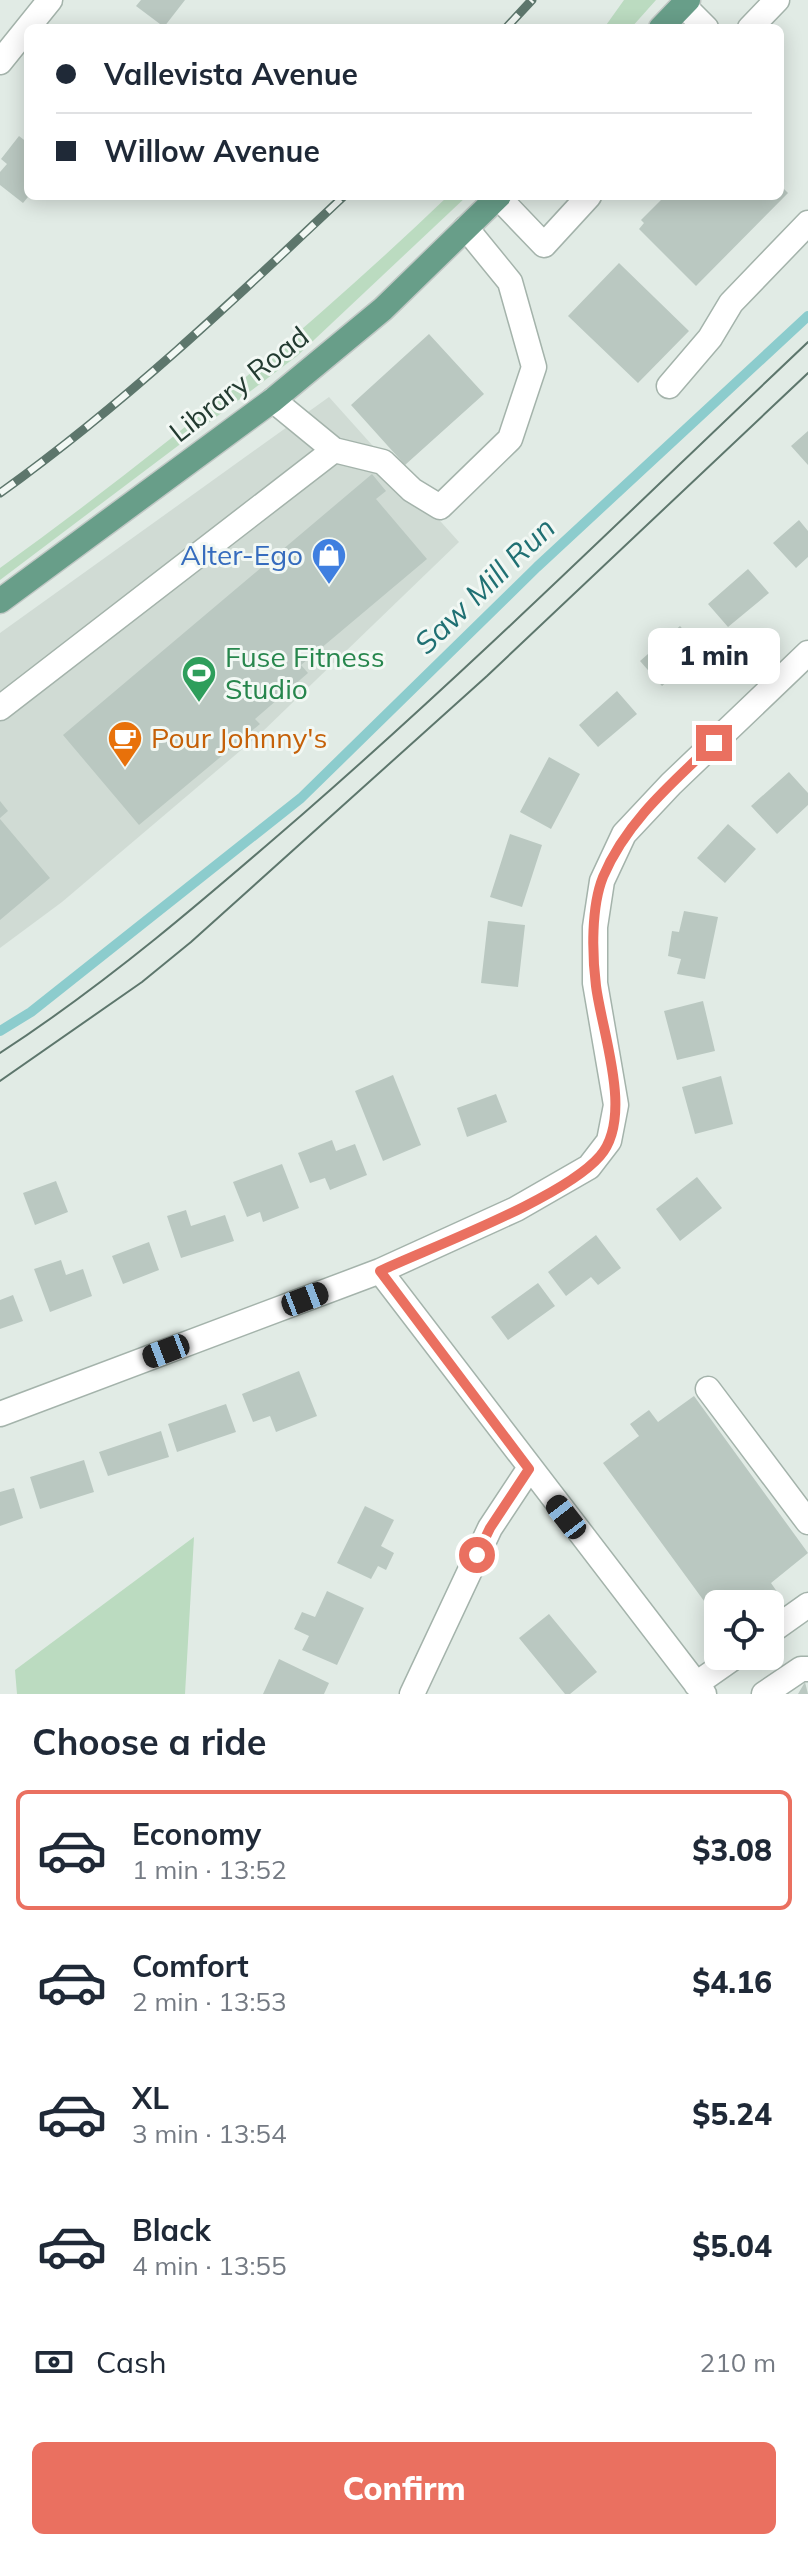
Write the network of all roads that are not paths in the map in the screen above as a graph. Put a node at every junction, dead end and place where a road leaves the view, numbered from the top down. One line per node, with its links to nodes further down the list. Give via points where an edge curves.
1 (50, 0): 4 (street)
2 (777, 0): 7 (street)
3 (686, 3): 5 (main road); 6 (street)
4 (31, 24)
5 (665, 24)
6 (703, 24)
7 (754, 24)
8 (24, 32): 9 (street)
9 (0, 62)
10 (494, 200): 14 (main road, Library Road)
11 (502, 200): 12 (street, via 544,245)
12 (585, 200)
13 (808, 223): 15 (street, via 731,303 710,338)
14 (466, 228): 16 (main road, Library Road, via 383,309); 17 (street, via 510,282 534,367 510,439 440,507 412,490 383,462)
15 (669, 386)
16 (273, 400): 17 (street); 18 (main road, Library Road)
17 (334, 450): 20 (street)
18 (0, 601)
19 (808, 653): 21 (street, via 624,834 602,881 595,983 616,1105 615,1126 601,1155 574,1179)
20 (0, 708)
21 (380, 1271): 23 (street); 24 (street)
22 (708, 1389): 25 (street)
23 (0, 1414)
24 (529, 1469): 30 (street); 31 (street, via 490,1528)
25 (808, 1522)
26 (808, 1605): 27 (street)
27 (784, 1622)
28 (808, 1669): 32 (street)
29 (721, 1670): 30 (street)
30 (700, 1689)
31 (412, 1694)
32 (764, 1694)

